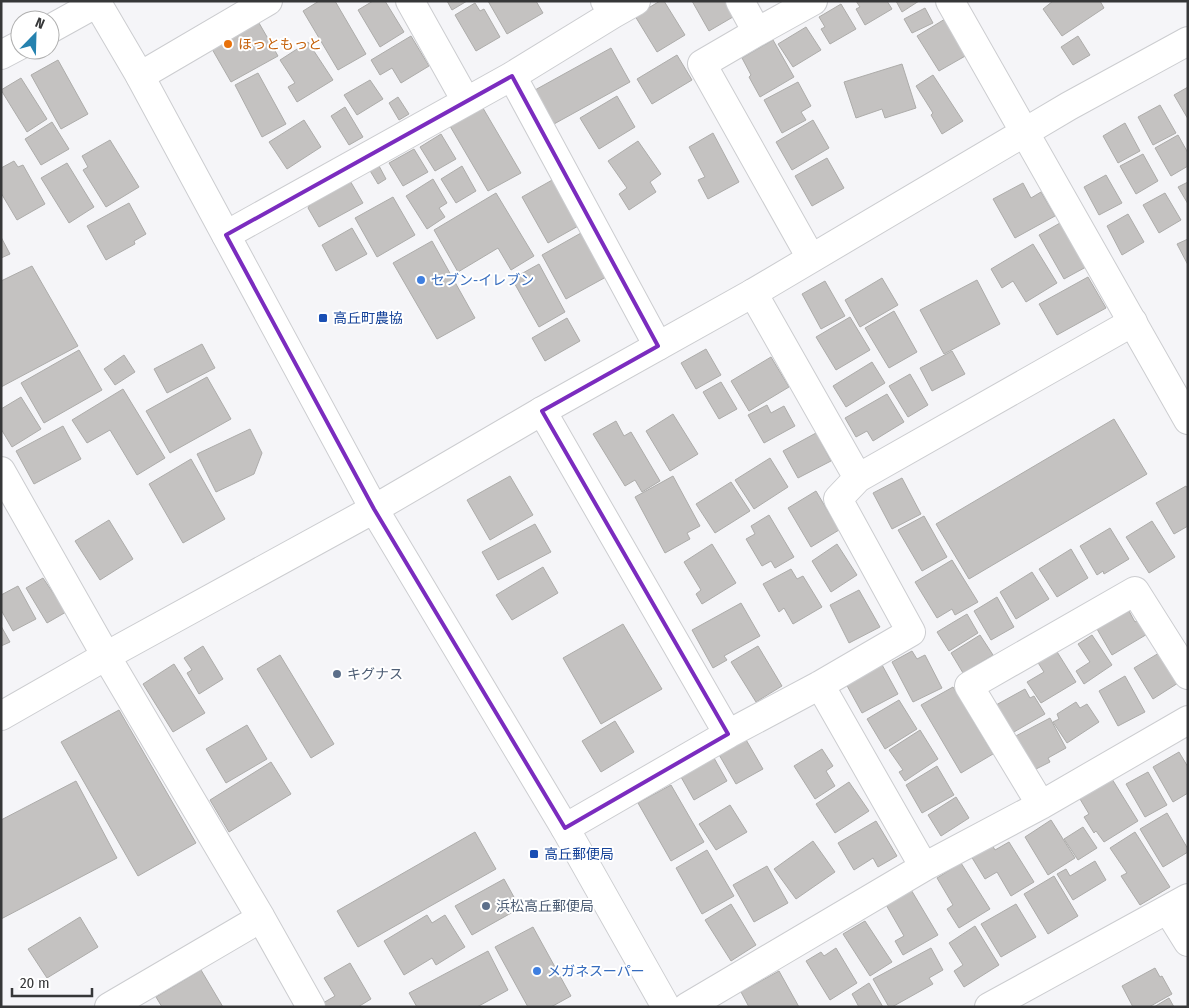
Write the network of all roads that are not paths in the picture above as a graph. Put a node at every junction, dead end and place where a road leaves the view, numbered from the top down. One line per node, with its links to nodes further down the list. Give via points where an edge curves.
1 (268, 1): 11 (street)
2 (410, 1): 13 (street)
3 (740, 1): 9 (street)
4 (813, 1): 9 (street)
5 (950, 1): 14 (street)
6 (97, 2): 8 (street); 11 (street)
7 (618, 6): 12 (street)
8 (60, 23)
9 (757, 32): 16 (street, via 702,64)
10 (1188, 41): 14 (street)
11 (140, 76): 15 (street)
12 (512, 76): 13 (street); 19 (street)
13 (466, 101): 15 (street)
14 (1024, 133): 16 (street); 18 (street)
15 (226, 235): 24 (street)
16 (811, 258): 17 (street)
17 (753, 293): 19 (street); 23 (street)
18 (1133, 322): 21 (street); 23 (street)
19 (658, 346): 20 (street)
20 (542, 410): 24 (street); 30 (street)
21 (1188, 420)
22 (1, 471): 25 (street)
23 (858, 478): 27 (street, via 838,499 911,632)
24 (374, 509): 25 (street); 32 (street)
25 (106, 656): 28 (street); 35 (street)
26 (1188, 675): 31 (street, via 1135,591 969,686)
27 (820, 685): 30 (street); 33 (street)
28 (1, 716)
29 (1188, 720): 31 (street)
30 (728, 734): 32 (street)
31 (1041, 806): 33 (street)
32 (565, 828): 39 (street)
33 (924, 867): 40 (street)
34 (1178, 904): 36 (street); 41 (street)
35 (261, 918): 37 (street); 38 (street)
36 (1188, 942)
37 (109, 1007)
38 (311, 1007)
39 (666, 1007)
40 (687, 1007)
41 (989, 1007)

